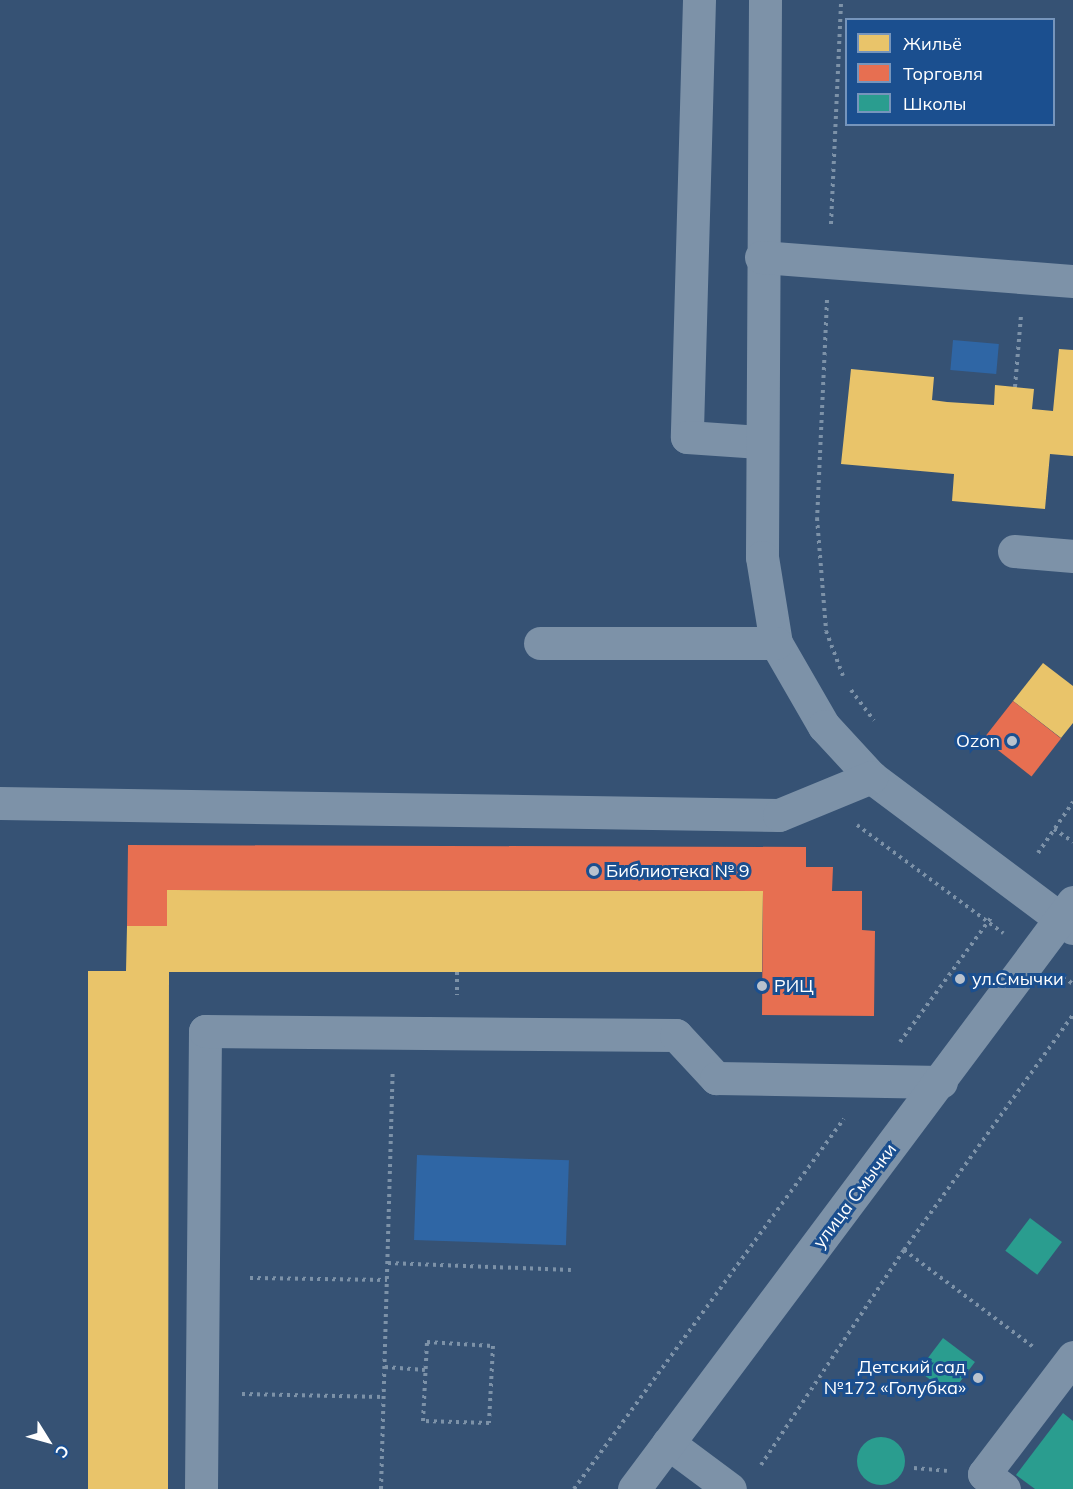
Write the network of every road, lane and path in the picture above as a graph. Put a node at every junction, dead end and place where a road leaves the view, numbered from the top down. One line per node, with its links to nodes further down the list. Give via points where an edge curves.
1 (699, 0): 9 (street, via 687,437)
2 (765, 0): 4 (street)
3 (841, 0): 5 (path)
4 (761, 257): 5 (street); 9 (street)
5 (829, 261): 6 (street); 14 (path, via 817,436 826,631 847,686)
6 (1073, 280)
7 (1019, 346): 8 (path)
8 (1015, 387)
9 (760, 442): 13 (street, via 762,557)
10 (1014, 551): 11 (street)
11 (1073, 556)
12 (540, 643): 13 (street)
13 (776, 643): 15 (street, via 824,726)
14 (880, 727)
15 (871, 777): 16 (street); 23 (street)
16 (821, 798): 18 (street, via 779,815); 25 (path)
17 (1073, 802): 19 (path)
18 (0, 803)
19 (1054, 829): 20 (path); 22 (path)
20 (1073, 842)
21 (1029, 845): 22 (path)
22 (1039, 852): 23 (path)
23 (1014, 885): 24 (street); 25 (path)
24 (1069, 917): 29 (street, улица Смычки)
25 (988, 922): 28 (path)
26 (1073, 1015): 30 (path)
27 (394, 1033): 28 (street, via 676,1035 716,1078); 31 (path); 42 (street, via 206,1031)
28 (872, 1081): 29 (street); 44 (path)
29 (941, 1082): 40 (street, улица Смычки)
30 (904, 1250): 35 (path); 41 (path)
31 (388, 1263): 32 (path); 34 (path)
32 (571, 1269)
33 (250, 1278): 34 (path)
34 (387, 1280): 36 (path)
35 (1068, 1363): 46 (street, via 984,1474)
36 (385, 1367): 37 (path); 39 (path)
37 (425, 1370): 37 (path, via 423,1421 489,1424 493,1346 427,1342)
38 (242, 1394): 39 (path)
39 (384, 1397): 43 (path)
40 (669, 1443): 41 (street); 45 (street, улица Смычки)
41 (743, 1481)
42 (201, 1489)
43 (381, 1489)
44 (574, 1489)
45 (634, 1489)
46 (1004, 1489)

